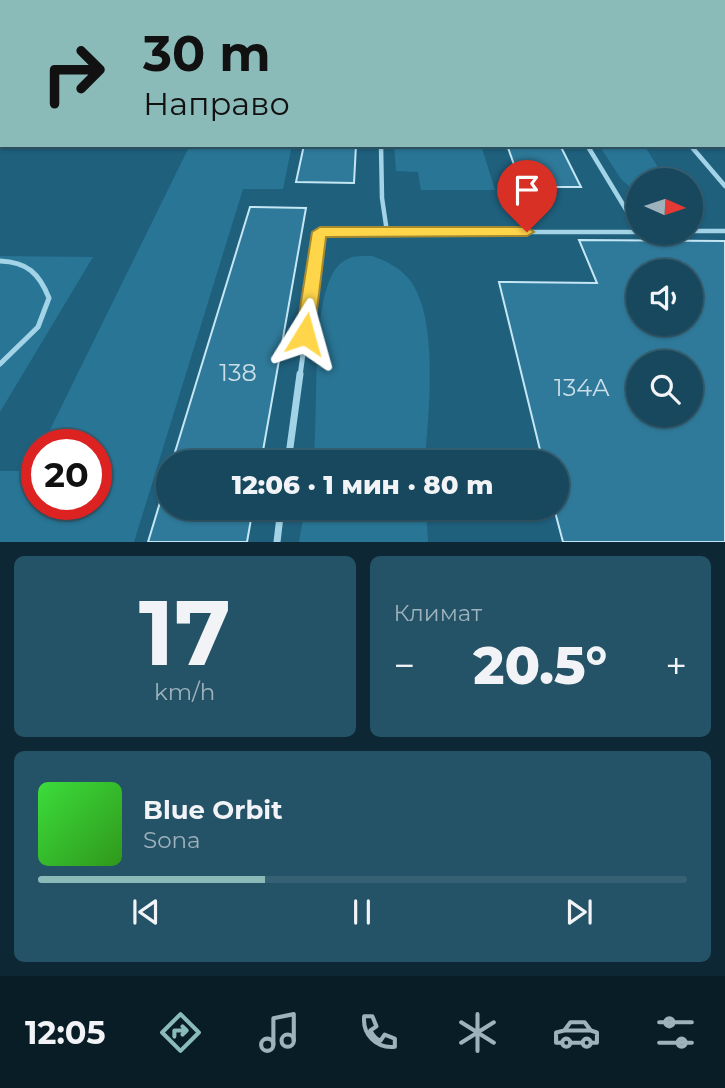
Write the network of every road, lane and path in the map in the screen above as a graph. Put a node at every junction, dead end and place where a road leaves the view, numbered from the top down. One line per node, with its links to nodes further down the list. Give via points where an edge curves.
1 (381, 147): 6 (lane)
2 (588, 147): 6 (lane, via 639,232)
3 (692, 147): 4 (lane)
4 (725, 186)
5 (725, 231): 7 (lane)
6 (387, 232): 10 (lane, via 320,232)
7 (704, 232)
8 (0, 261): 9 (lane, via 18,261 41,275 49,298 38,327)
9 (0, 364)
10 (290, 450)
11 (279, 520): 12 (lane)
12 (276, 542)

